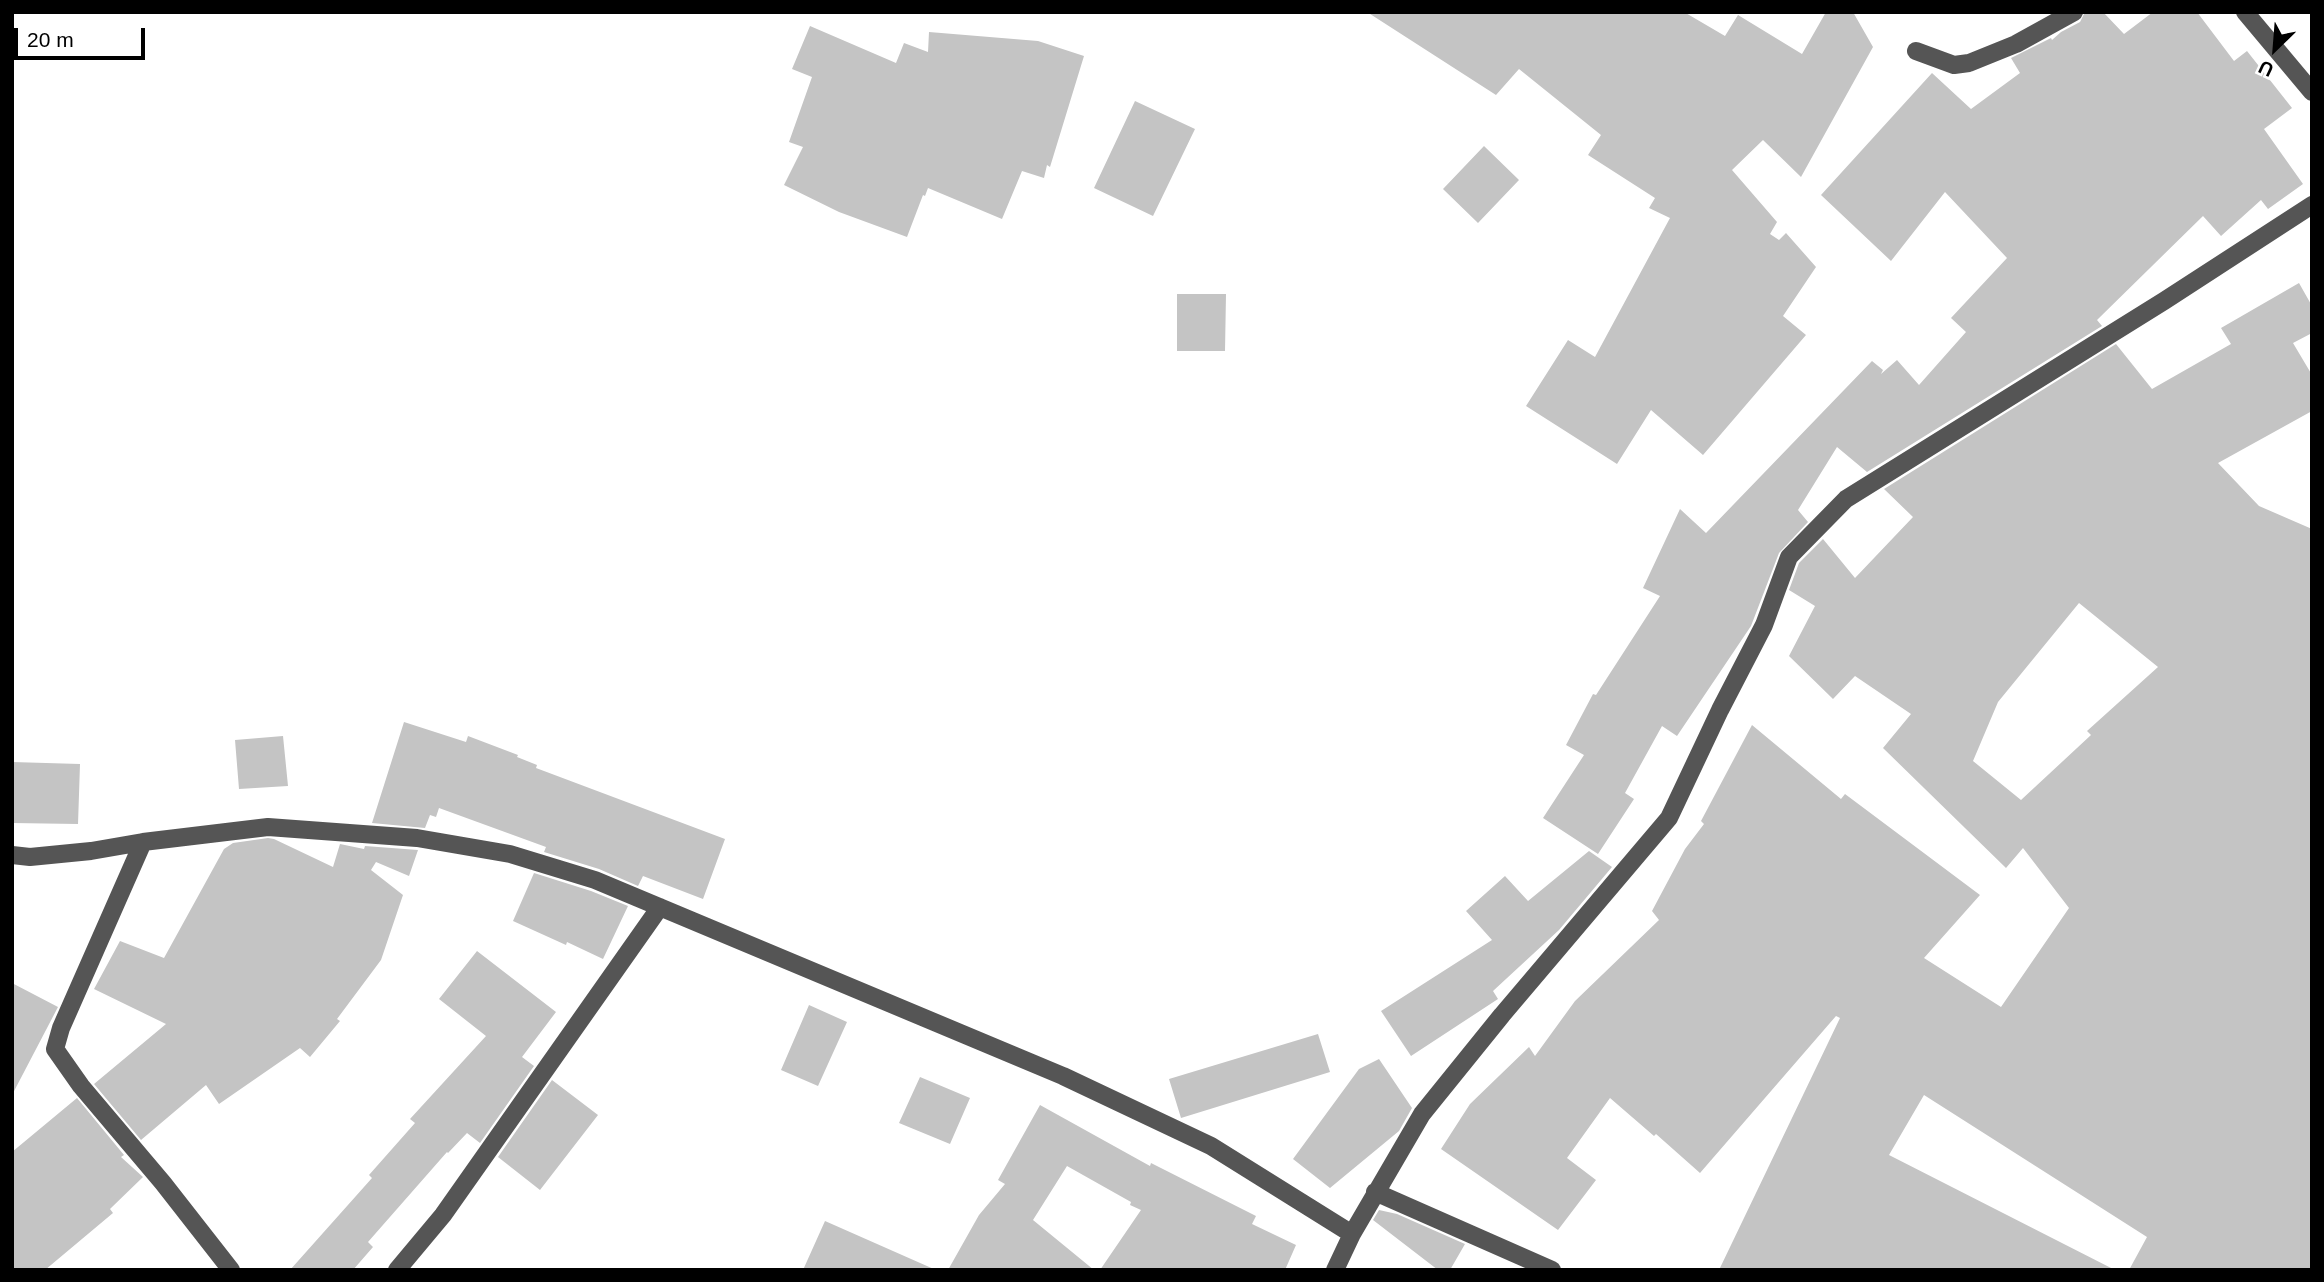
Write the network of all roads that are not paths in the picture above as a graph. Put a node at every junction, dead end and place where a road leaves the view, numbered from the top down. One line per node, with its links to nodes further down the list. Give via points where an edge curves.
1 (2074, 12): 3 (street, via 1969,63 1954,65)
2 (2245, 12): 4 (street)
3 (1916, 51)
4 (2312, 92)
5 (2312, 205): 9 (street, via 1846,499 1789,557 1763,625 1669,818 1422,1114)
6 (143, 842): 7 (street, via 91,851); 8 (street, via 268,827 417,838 510,854 595,880); 11 (street, via 55,1049)
7 (12, 855)
8 (660, 907): 10 (street, via 1063,1076 1211,1146); 12 (street, via 443,1215)
9 (1375, 1192): 10 (street); 14 (street)
10 (1352, 1234): 13 (street)
11 (231, 1270)
12 (397, 1270)
13 (1335, 1270)
14 (1552, 1270)

